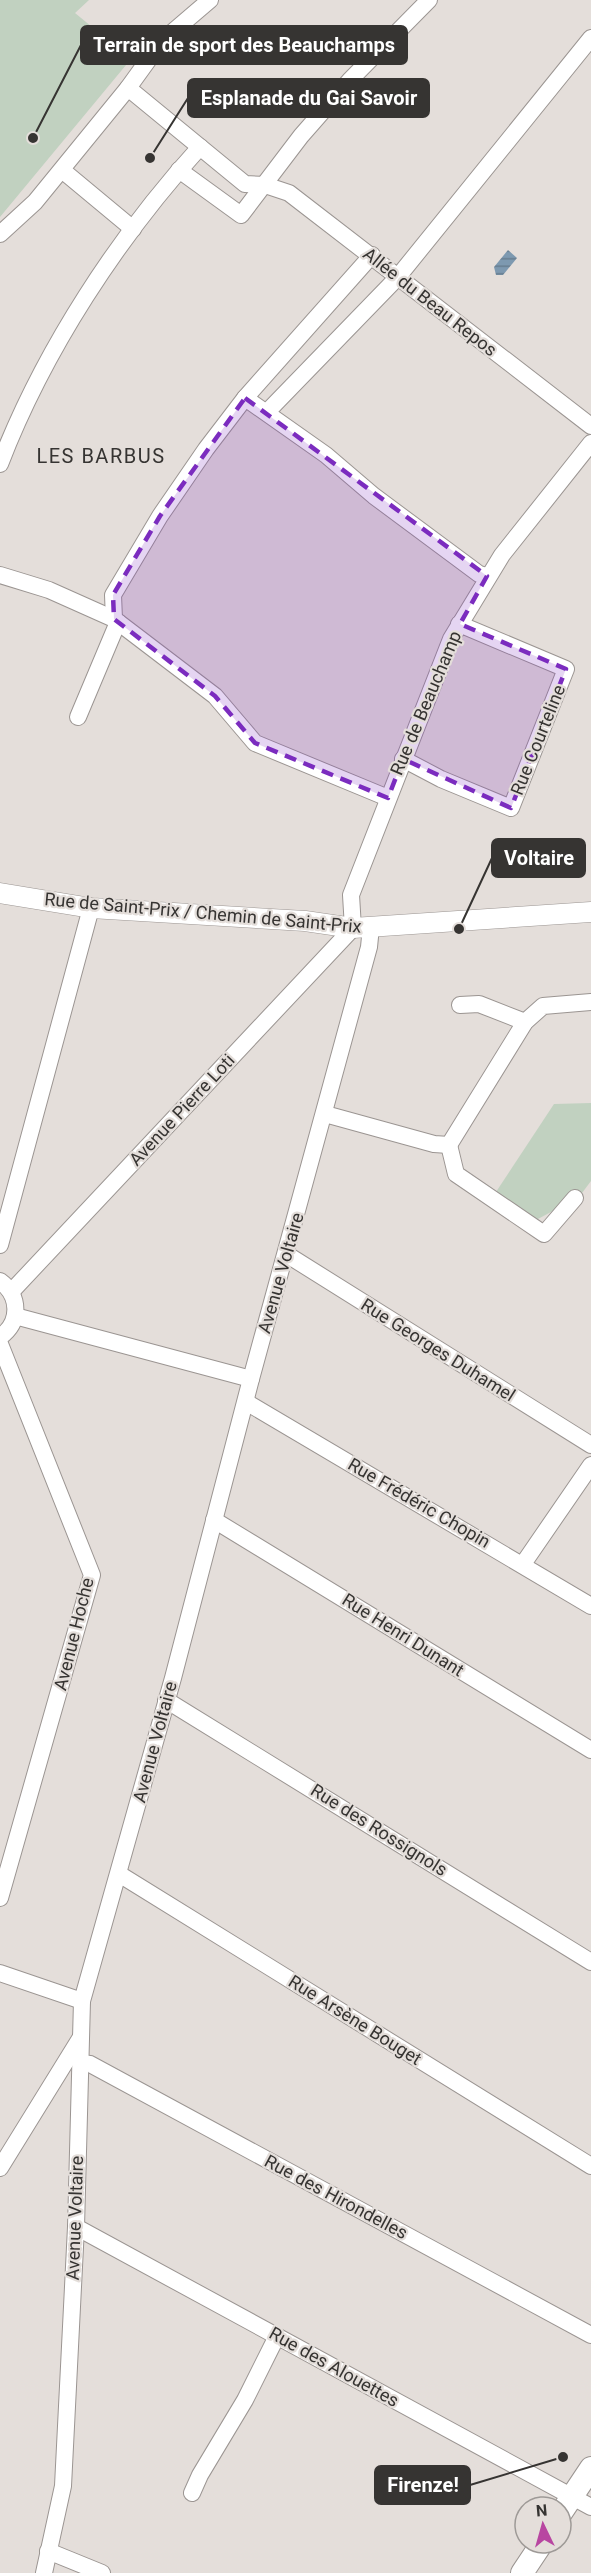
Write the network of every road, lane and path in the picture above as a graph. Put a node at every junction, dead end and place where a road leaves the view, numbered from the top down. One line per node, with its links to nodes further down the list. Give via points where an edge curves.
1 (210, 0): 4 (street, via 162,41)
2 (429, 0): 8 (street, via 351,79)
3 (591, 38): 12 (street)
4 (128, 88): 5 (street, Allée du Beau Repos); 6 (street)
5 (200, 147): 7 (street); 8 (street, Allée du Beau Repos, via 245,184)
6 (62, 170): 9 (street); 10 (street)
7 (179, 170): 8 (street, via 241,215); 9 (street)
8 (265, 185): 11 (street, Allée du Beau Repos, via 289,193)
9 (133, 229): 17 (street, via 65,330 18,418)
10 (0, 234)
11 (372, 255): 12 (street, Allée du Beau Repos); 13 (street)
12 (397, 278): 14 (street); 15 (street, Allée du Beau Repos)
13 (245, 398): 14 (street); 20 (street, via 206,449 113,595)
14 (267, 412): 19 (street, via 460,560)
15 (591, 426)
16 (591, 443): 19 (street, Rue de Beauchamp, via 547,494)
17 (0, 465)
18 (0, 575): 20 (street, via 49,590)
19 (487, 576): 21 (street, Rue de Beauchamp)
20 (116, 620): 22 (street); 24 (street, via 215,696 255,743)
21 (459, 624): 23 (street, Rue de Beauchamp); 23 (street, Rue Courteline, via 566,669 511,808)
22 (78, 717)
23 (403, 759): 24 (street, Rue de Beauchamp)
24 (388, 798): 28 (street, Rue de Beauchamp, via 351,895)
25 (0, 893): 26 (street, Rue de Saint-Prix / Chemin de Saint-Prix)
26 (92, 908): 28 (street, Rue de Saint-Prix / Chemin de Saint-Prix); 35 (street)
27 (591, 912): 28 (street, Rue de Saint-Prix / Chemin de Saint-Prix)
28 (362, 927): 32 (street, Avenue Voltaire); 37 (street, Avenue Pierre Loti)
29 (591, 1002): 31 (street, via 543,1006)
30 (460, 1005): 31 (street, via 478,1005)
31 (525, 1022): 33 (street)
32 (325, 1114): 33 (street, via 434,1144); 36 (street, Avenue Voltaire)
33 (449, 1144): 34 (street, via 456,1174 544,1234)
34 (575, 1198)
35 (0, 1245)
36 (286, 1254): 41 (street, Avenue Voltaire); 43 (street, Rue Georges Duhamel)
37 (6, 1286): 38 (street)
38 (15, 1316): 39 (street); 41 (street)
39 (0, 1337)
40 (0, 1344): 51 (street, Avenue Hoche, via 92,1575)
41 (251, 1379): 42 (street, Avenue Voltaire)
42 (246, 1402): 45 (street, Avenue Voltaire); 46 (street, Rue Frédéric Chopin)
43 (591, 1446)
44 (591, 1466): 46 (street)
45 (214, 1520): 48 (street, Avenue Voltaire); 49 (street, Rue Henri Dunant)
46 (523, 1564): 47 (street, Rue Frédéric Chopin)
47 (591, 1606)
48 (166, 1700): 50 (street, Avenue Voltaire); 52 (street, Rue des Rossignols)
49 (591, 1750)
50 (119, 1874): 54 (street, Avenue Voltaire); 57 (street, Rue Arsène Bouget)
51 (0, 1898)
52 (591, 1962)
53 (0, 1973): 54 (street)
54 (82, 2001): 55 (street, Avenue Voltaire)
55 (82, 2036): 56 (street, Avenue Voltaire); 58 (street)
56 (81, 2063): 59 (street, Avenue Voltaire); 60 (street, Rue des Hirondelles, via 90,2064)
57 (591, 2166)
58 (0, 2168)
59 (76, 2227): 61 (street, Rue des Alouettes); 65 (street, Avenue Voltaire, via 63,2486)
60 (591, 2335)
61 (277, 2336): 63 (street); 64 (street, Rue des Alouettes)
62 (591, 2468): 64 (main road)
63 (192, 2493)
64 (575, 2506)
65 (48, 2551): 67 (street, Avenue Voltaire); 68 (street)
66 (534, 2555): 69 (main road)
67 (44, 2573)
68 (102, 2573)
69 (522, 2573)

